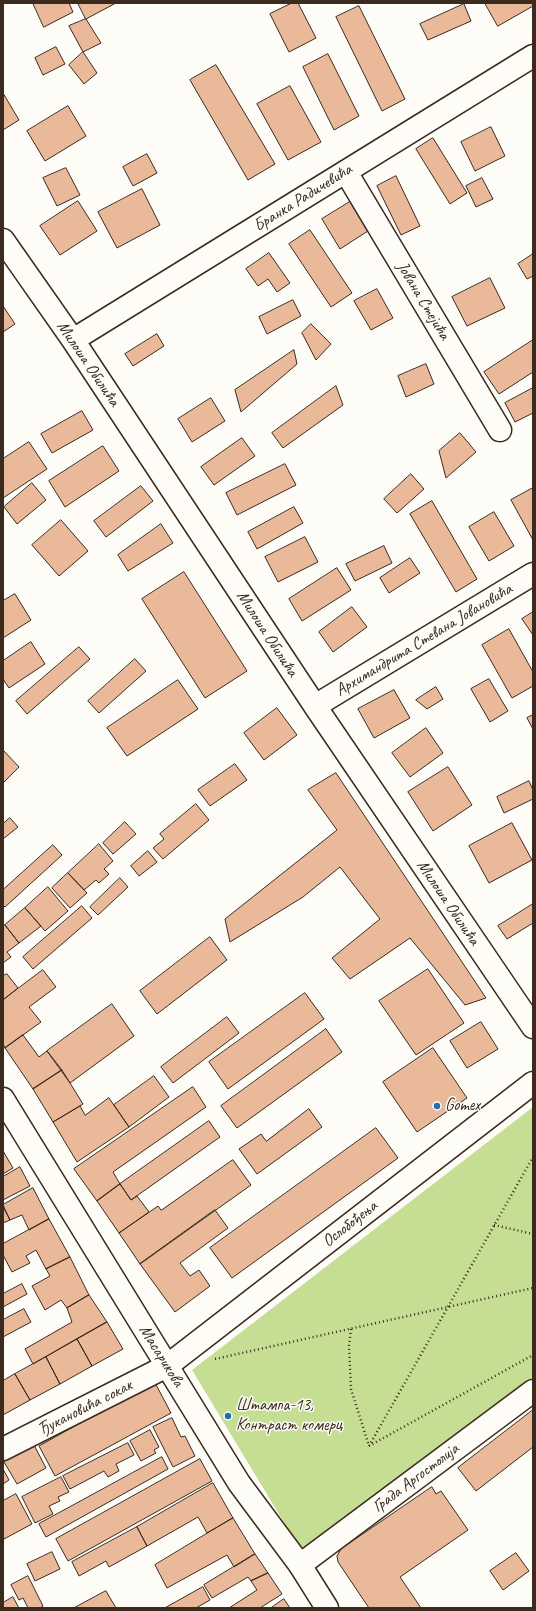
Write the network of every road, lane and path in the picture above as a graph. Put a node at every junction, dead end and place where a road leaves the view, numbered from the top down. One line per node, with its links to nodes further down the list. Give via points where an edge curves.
1 (533, 56): 2 (street, Бранка Радичевића)
2 (346, 172): 4 (street, Бранка Радичевића); 5 (street, Јована Стејића)
3 (3, 240): 4 (street, Милоша Обилића)
4 (73, 340): 7 (street, Милоша Обилића)
5 (500, 430)
6 (533, 574): 7 (street, Архимандрита Стевана Јовановића)
7 (315, 706): 8 (street, Милоша Обилића)
8 (533, 1027)
9 (533, 1083): 19 (street, Ослобођења)
10 (3, 1099): 19 (street, Масарикова)
11 (533, 1157): 12 (path)
12 (494, 1225): 13 (path); 15 (path)
13 (533, 1234)
14 (533, 1288): 15 (path)
15 (448, 1307): 16 (path); 21 (path)
16 (351, 1329): 18 (path); 21 (path, via 351,1389)
17 (533, 1355): 21 (path)
18 (210, 1360)
19 (167, 1366): 22 (street, Ђукановића сокак); 23 (street, Масарикова, via 239,1483)
20 (533, 1391): 23 (street, Града Аргостолија)
21 (369, 1446)
22 (3, 1449)
23 (300, 1565): 24 (street, Масарикова)
24 (327, 1608)

